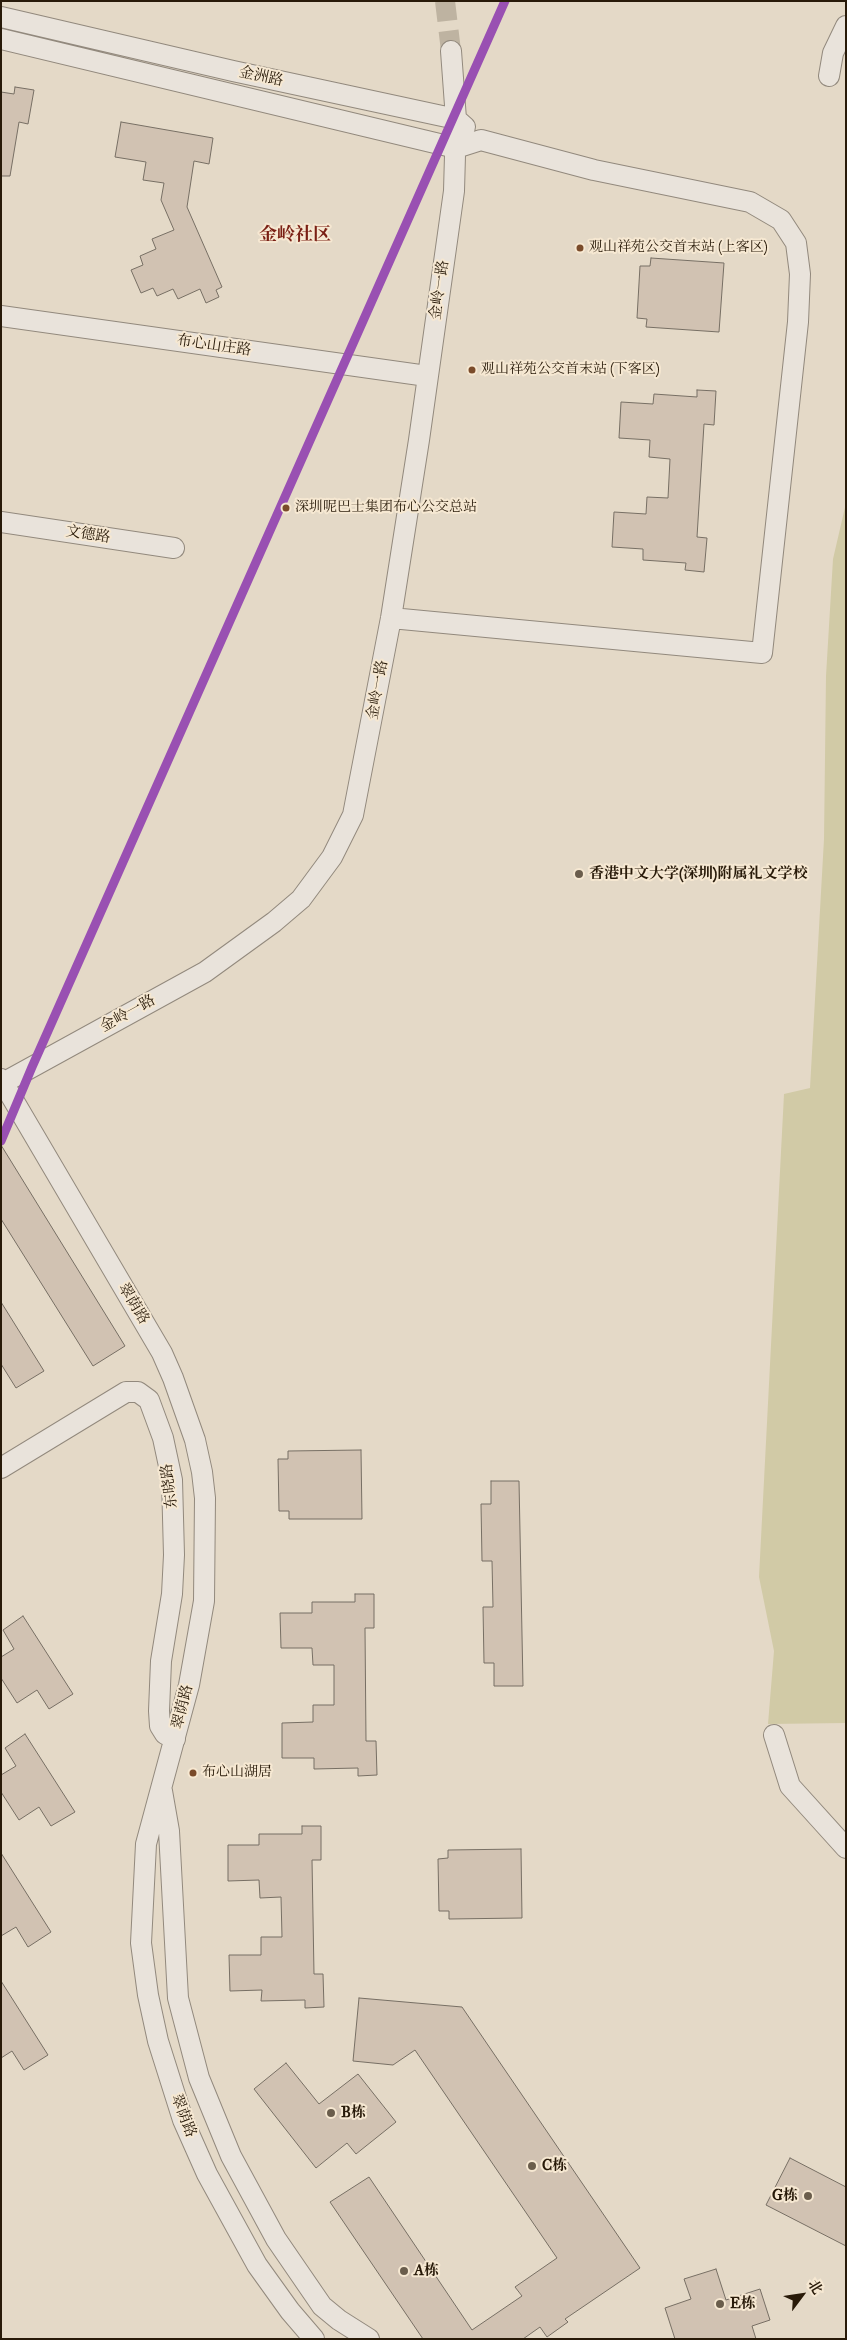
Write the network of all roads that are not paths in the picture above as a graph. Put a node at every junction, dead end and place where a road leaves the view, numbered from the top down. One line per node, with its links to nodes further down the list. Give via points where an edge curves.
1 (1, 17): 6 (street, 金洲路)
2 (844, 29): 5 (street, via 833,53)
3 (1, 39): 8 (street, 金洲路)
4 (452, 51): 6 (street)
5 (829, 76)
6 (456, 119): 7 (street); 8 (street, 金岭一路)
7 (481, 140): 8 (street); 13 (street, via 594,170 750,202 781,220 796,243 800,274 798,322 762,653)
8 (456, 148): 10 (street, 金岭一路, via 454,191)
9 (1, 316): 10 (street, 布心山庄路)
10 (427, 376): 13 (street, 金岭一路)
11 (1, 522): 12 (street, 文德路)
12 (174, 548)
13 (391, 618): 14 (street, 金岭一路, via 353,815 332,857 301,899 205,972)
14 (2, 1081): 17 (street, 翠荫路, via 162,1353 195,1440 205,1498 204,1601 190,1685)
15 (1, 1468): 17 (street, 东晓路, via 126,1392 138,1392 148,1400 163,1438 172,1480 172,1594 161,1661 159,1711 160,1726 165,1734)
16 (774, 1735): 19 (street, via 790,1786)
17 (175, 1739): 18 (street, 翠荫路)
18 (161, 1785): 20 (street, 翠荫路, via 146,1844 141,1943 158,2041 183,2120 207,2174 257,2265); 21 (street, via 169,1831 178,1998 199,2078 231,2156 276,2239 322,2306)
19 (846, 1848)
20 (314, 2339)
21 (369, 2339)

